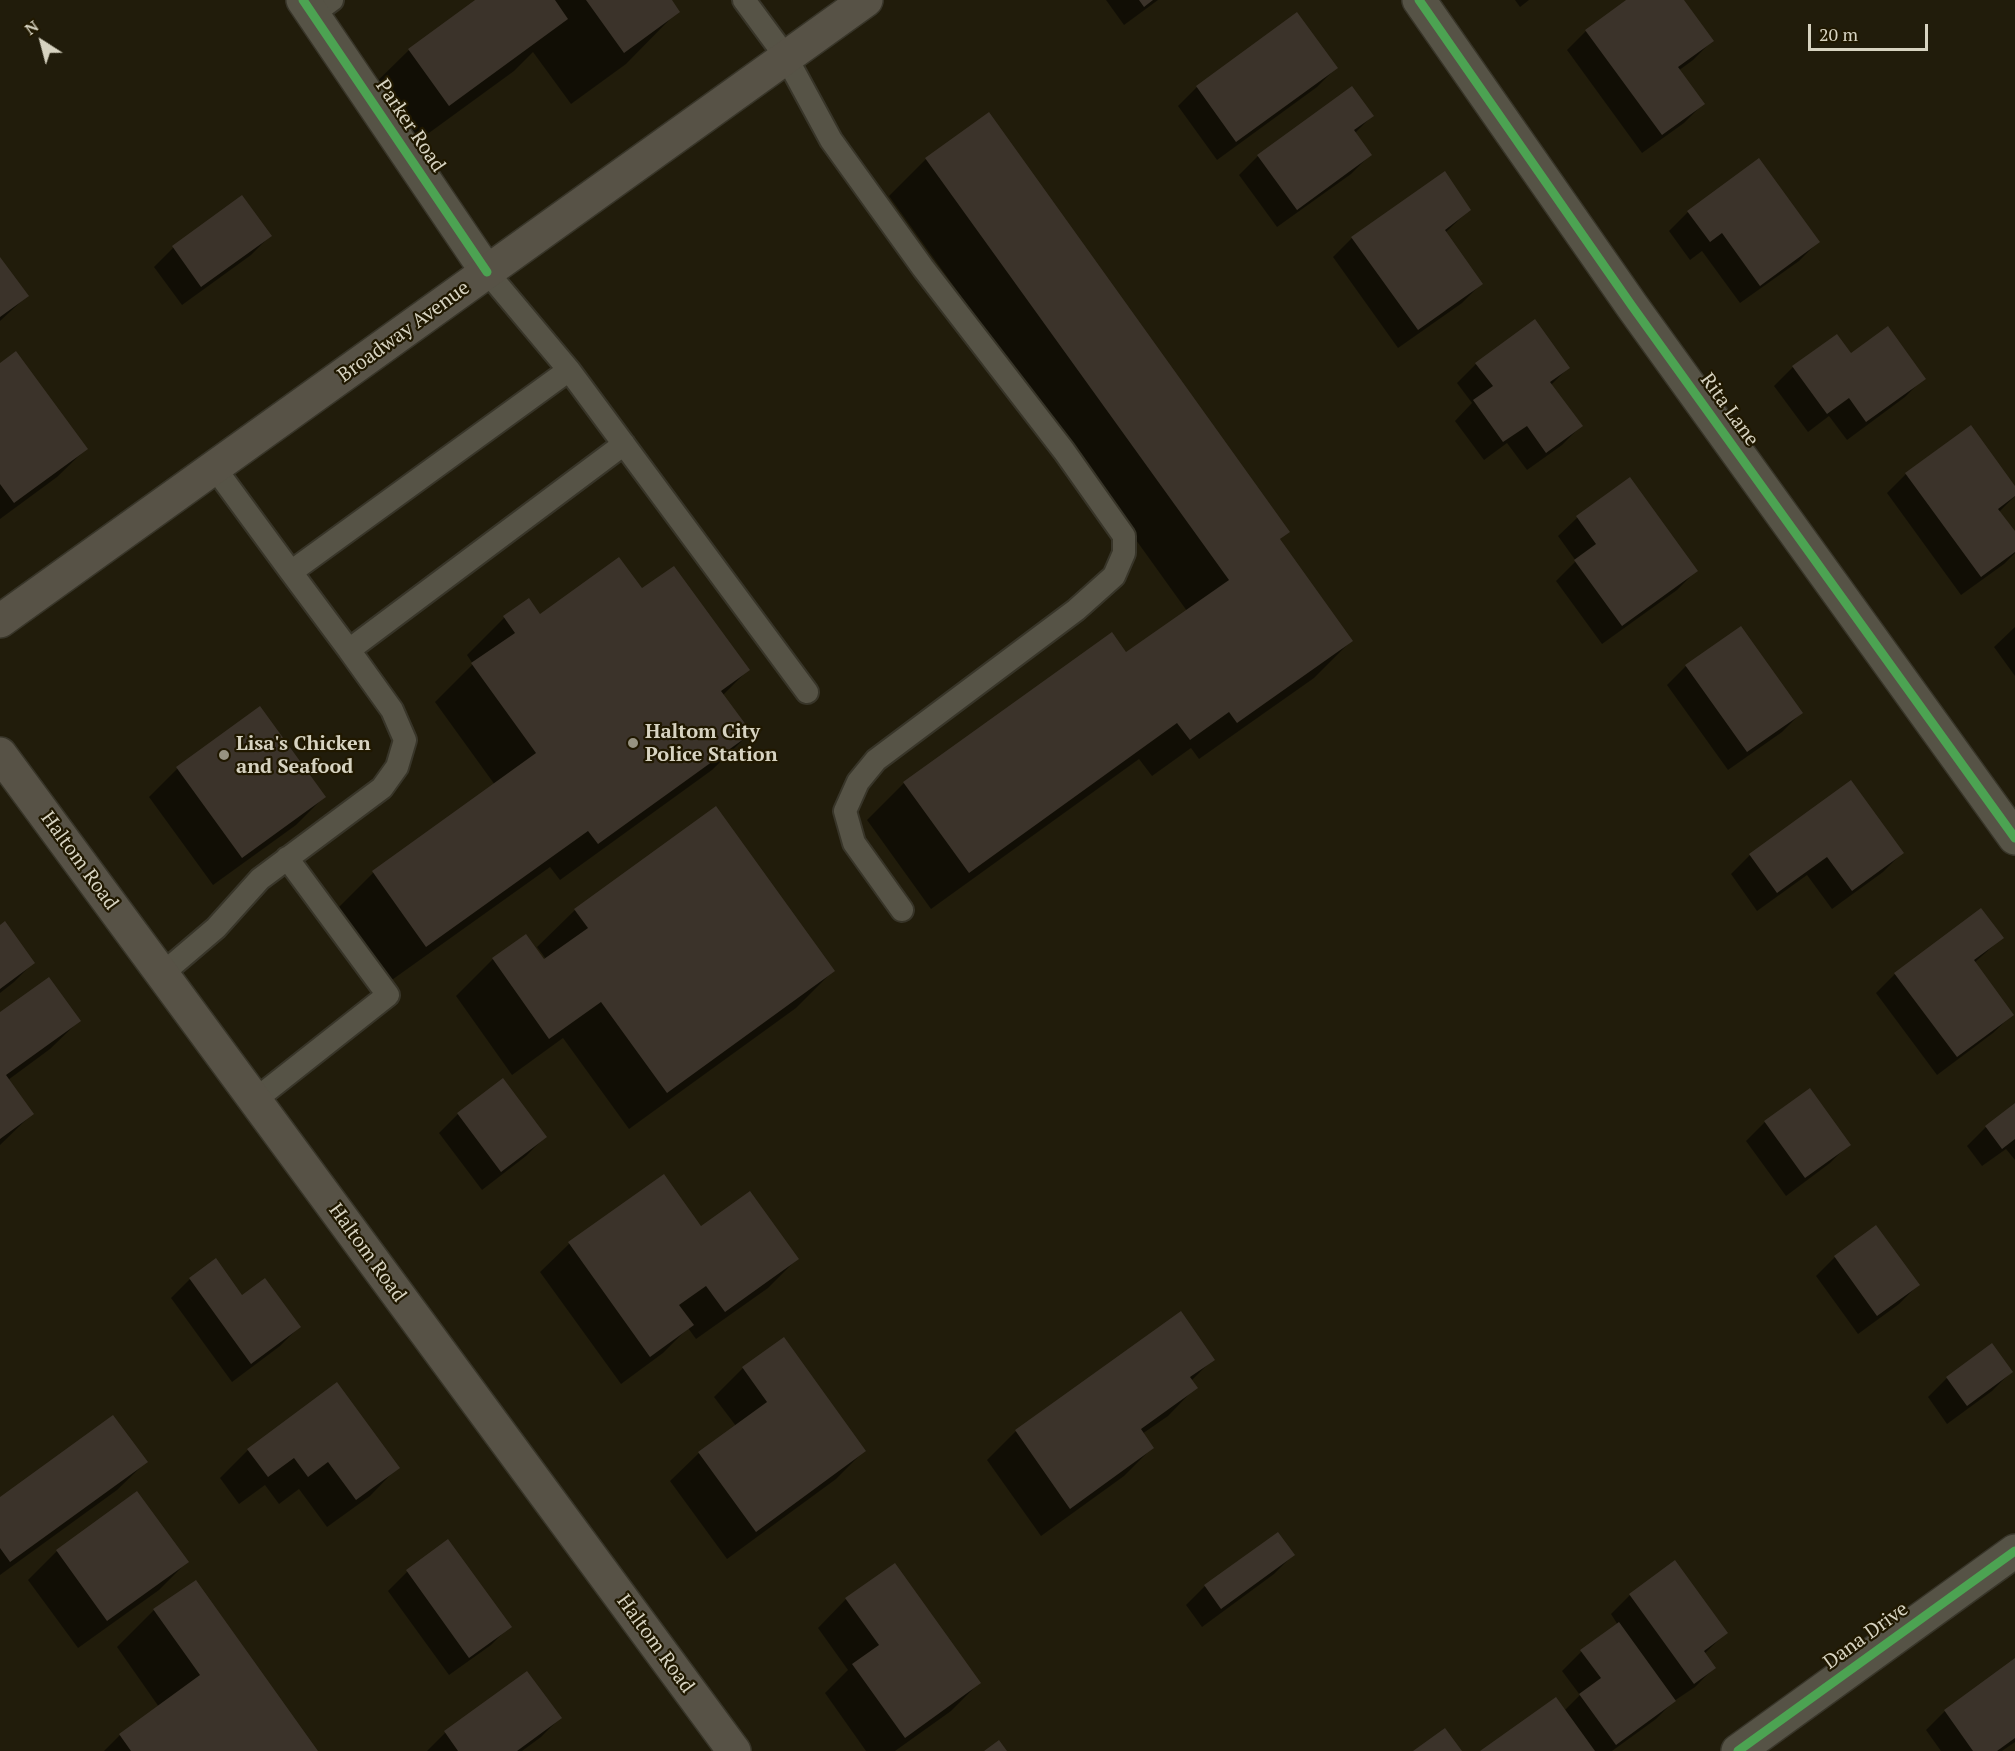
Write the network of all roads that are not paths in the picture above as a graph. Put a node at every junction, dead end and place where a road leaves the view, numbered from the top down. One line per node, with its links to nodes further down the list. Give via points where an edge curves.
1 (744, 0): 5 (lane)
2 (866, 0): 5 (main road, Broadway Avenue)
3 (1419, 0): 15 (street, Rita Lane, via 1632,306)
4 (316, 5): 6 (street, Parker Road)
5 (786, 57): 6 (main road, Broadway Avenue); 17 (lane, via 831,140 1124,536 1124,553 1114,576 1076,610 876,760 858,782 845,811 854,843)
6 (487, 272): 7 (lane); 9 (main road, Broadway Avenue)
7 (570, 370): 8 (lane); 10 (lane)
8 (624, 444): 12 (lane); 13 (lane)
9 (214, 468): 10 (lane); 11 (main road, Broadway Avenue)
10 (291, 572): 12 (lane)
11 (0, 621)
12 (349, 650): 16 (lane, via 392,710 405,740 397,767 382,788)
13 (807, 692)
14 (0, 754): 18 (main road, Haltom Road)
15 (2015, 838)
16 (287, 858): 18 (lane, via 260,879 216,928); 19 (lane, via 388,995)
17 (902, 910)
18 (162, 974): 19 (main road, Haltom Road)
19 (255, 1100): 21 (main road, Haltom Road)
20 (2015, 1551): 22 (street, Dana Drive)
21 (734, 1751)
22 (1738, 1751)

